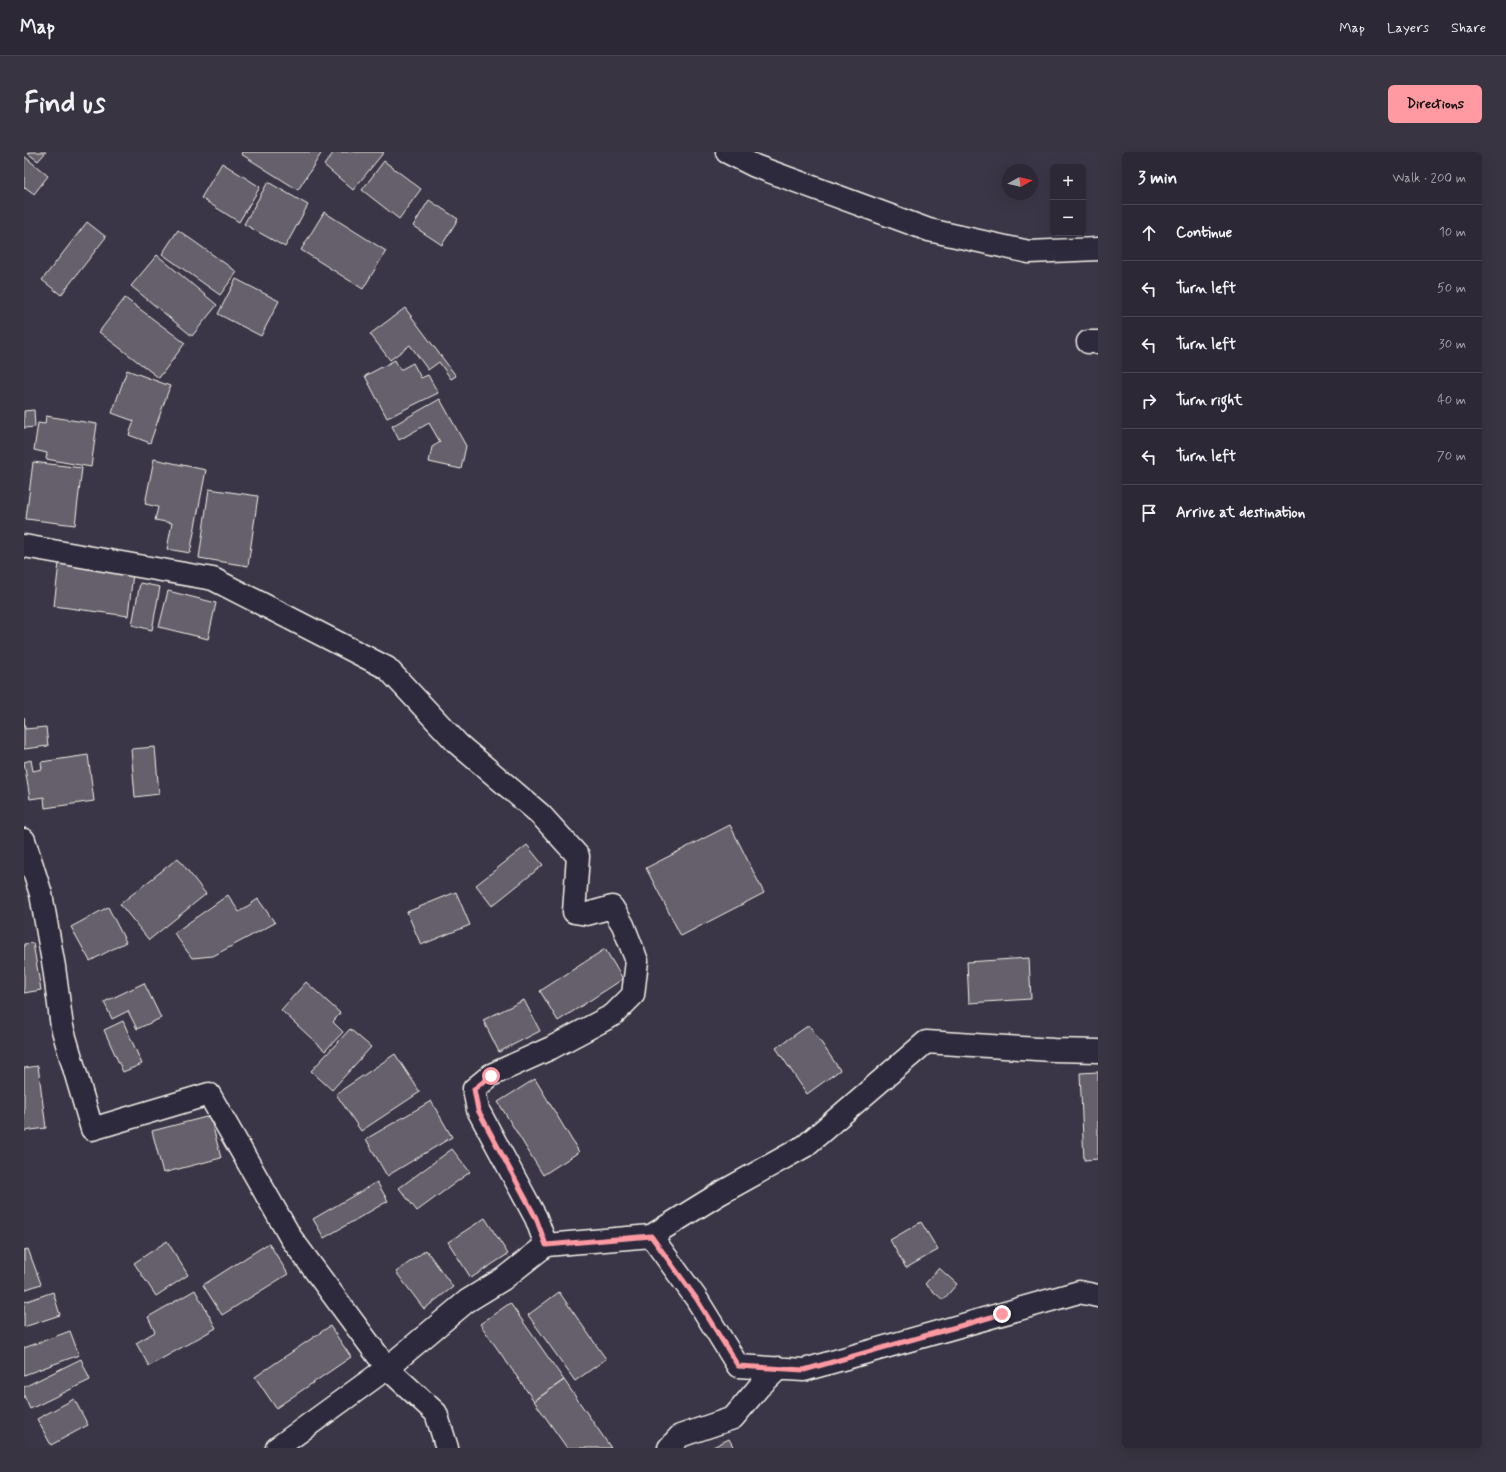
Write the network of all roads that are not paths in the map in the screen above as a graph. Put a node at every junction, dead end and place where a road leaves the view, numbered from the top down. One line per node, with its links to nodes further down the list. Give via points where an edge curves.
1 (727, 152): 2 (street, via 756,166 929,230 1029,252)
2 (1098, 249)
3 (24, 546): 7 (street, via 212,579 387,668 458,744 540,814 578,856 574,912 587,914 612,906 623,925 637,961 633,995 613,1015 491,1076 474,1089 478,1110 536,1218)
4 (24, 840): 9 (street, via 41,894 62,1027 92,1129 209,1094 291,1238)
5 (1098, 1051): 6 (street, via 926,1042 805,1146 718,1194)
6 (651, 1236): 7 (street); 10 (street, via 696,1298 738,1366)
7 (546, 1245): 9 (street, via 503,1279 466,1301)
8 (1092, 1291): 10 (street, via 804,1370)
9 (388, 1368): 11 (street); 12 (street, via 436,1413)
10 (779, 1368): 13 (street, via 733,1418 680,1436)
11 (277, 1448)
12 (447, 1448)
13 (669, 1448)

